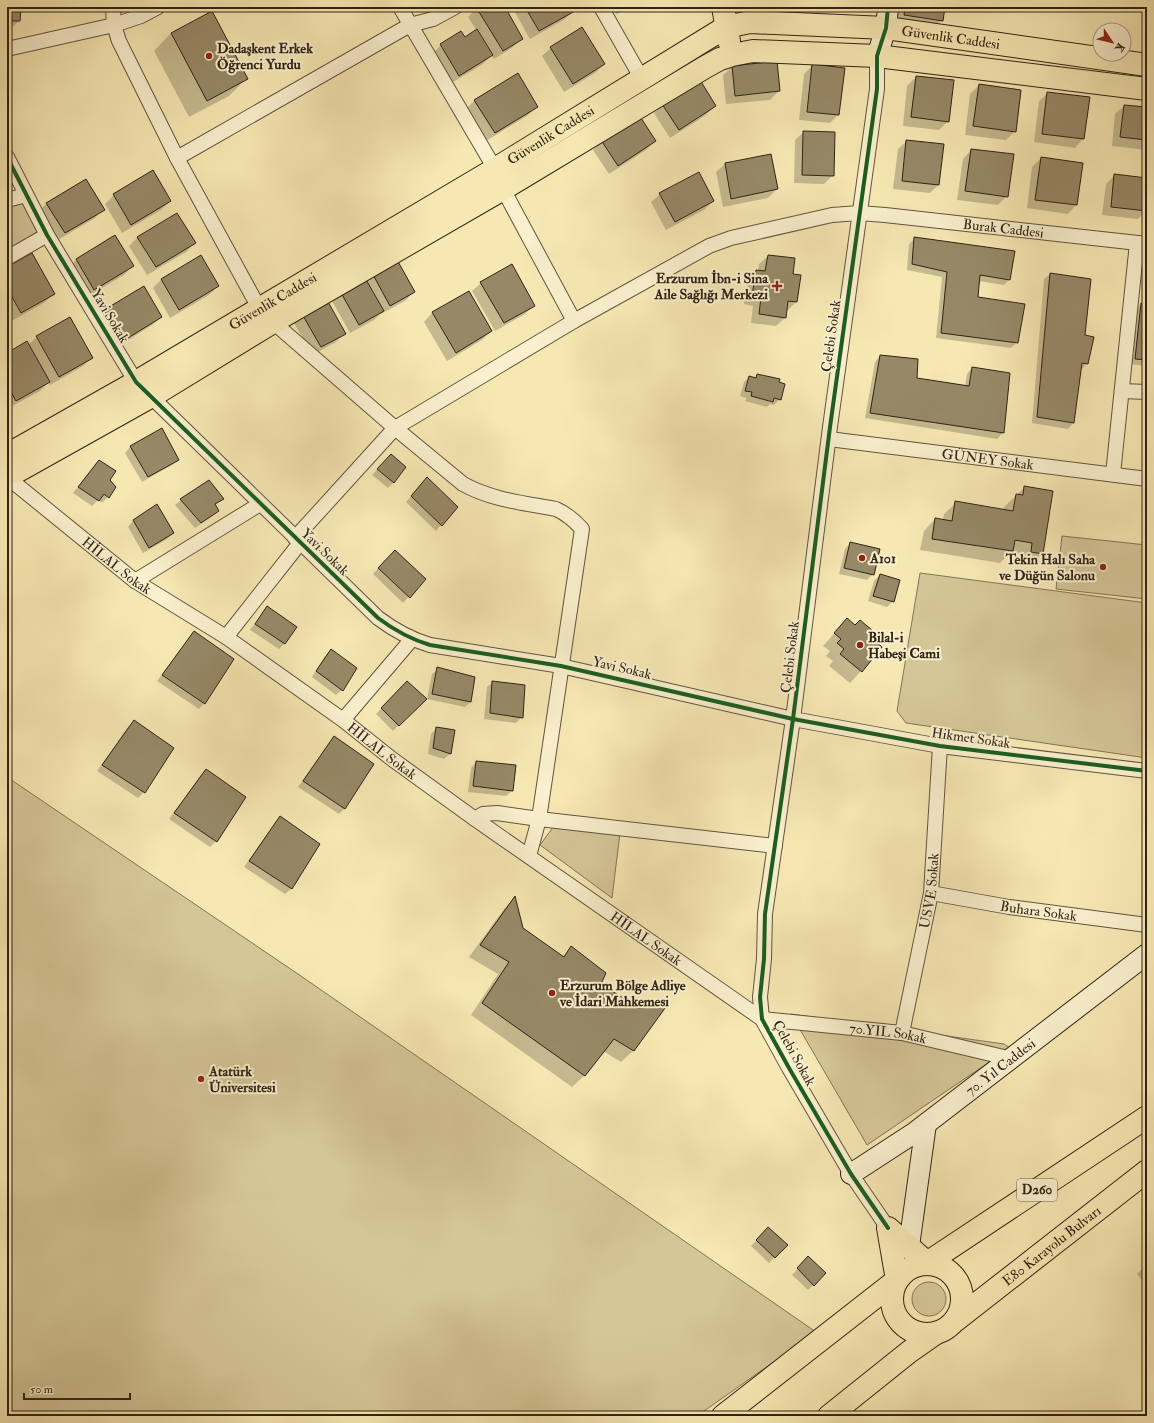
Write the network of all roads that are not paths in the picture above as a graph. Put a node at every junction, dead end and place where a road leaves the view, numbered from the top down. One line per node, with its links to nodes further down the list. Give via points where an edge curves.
1 (112, 7): 9 (street)
2 (158, 7): 9 (street, via 142,16)
3 (400, 7): 10 (street)
4 (455, 7): 10 (street, via 433,19)
5 (601, 7): 16 (street)
6 (888, 7): 11 (street)
7 (749, 14): 8 (main road, Güvenlik Caddesi); 11 (main road, Güvenlik Caddesi); 13 (main road)
8 (725, 17): 13 (main road); 16 (main road, Güvenlik Caddesi)
9 (114, 25): 12 (street); 19 (street, via 119,41)
10 (410, 25): 19 (street); 20 (street)
11 (886, 28): 14 (street); 15 (main road, Güvenlik Caddesi)
12 (7, 49)
13 (743, 53): 14 (main road, Güvenlik Caddesi); 21 (main road, Güvenlik Caddesi, via 706,66)
14 (877, 56): 17 (main road, Güvenlik Caddesi); 24 (street, Çelebi Sokak, via 877,90)
15 (1147, 65)
16 (642, 78): 20 (main road, Güvenlik Caddesi)
17 (1147, 89)
18 (7, 157): 22 (street, Yavi Sokak)
19 (177, 158): 28 (street)
20 (494, 169): 21 (street); 28 (main road, Güvenlik Caddesi)
21 (503, 189): 28 (main road, Güvenlik Caddesi); 29 (street)
22 (26, 195): 23 (street); 25 (street, Yavi Sokak)
23 (7, 200)
24 (860, 213): 26 (street, Burak Caddesi); 29 (street, Burak Caddesi, via 832,215 731,238 709,246); 34 (street, Çelebi Sokak)
25 (47, 235): 27 (street); 30 (street, Yavi Sokak)
26 (1142, 243): 31 (street)
27 (7, 258)
28 (266, 315): 30 (main road, Güvenlik Caddesi); 33 (street)
29 (574, 321): 33 (street, Burak Caddesi)
30 (144, 389): 35 (main road, Güvenlik Caddesi); 36 (main road, Güvenlik Caddesi, via 18,471); 40 (street, Yavi Sokak)
31 (1122, 391): 32 (street); 37 (street)
32 (1147, 392)
33 (395, 428): 41 (street, Burak Caddesi); 45 (street, via 463,484 490,496 556,509 566,513 582,529)
34 (829, 439): 37 (street, GÜNEY Sokak); 46 (street, Çelebi Sokak)
35 (7, 455)
36 (7, 470)
37 (1113, 474): 39 (street, GÜNEY Sokak)
38 (7, 477): 42 (street, HİLAL Sokak)
39 (1147, 479)
40 (260, 504): 41 (street, Yavi Sokak); 42 (street)
41 (298, 540): 43 (street, Burak Caddesi); 44 (street, Yavi Sokak, via 378,618)
42 (135, 581): 43 (street, HİLAL Sokak)
43 (226, 637): 47 (street, HİLAL Sokak)
44 (412, 639): 45 (street, Yavi Sokak, via 430,645); 47 (street)
45 (561, 666): 46 (street, Yavi Sokak); 51 (street)
46 (793, 719): 48 (street, Hikmet Sokak); 52 (street, Çelebi Sokak)
47 (343, 720): 50 (street, HİLAL Sokak)
48 (940, 746): 49 (street, Hikmet Sokak); 54 (street, USVE Sokak)
49 (1147, 771)
50 (475, 819): 51 (street, via 490,813); 53 (street, HİLAL Sokak)
51 (539, 819): 52 (street); 53 (street)
52 (775, 846): 57 (street, Çelebi Sokak, via 765,914 760,997)
53 (529, 856): 57 (street, HİLAL Sokak)
54 (931, 893): 55 (street, Buhara Sokak, via 1009,907); 58 (street, USVE Sokak)
55 (1147, 924)
56 (1147, 954): 59 (street, 70. Yıl Caddesi)
57 (762, 1019): 58 (street, 70.YIL Sokak); 63 (street, Çelebi Sokak)
58 (902, 1033): 59 (street, 70.YIL Sokak)
59 (1012, 1059): 61 (street, 70. Yıl Caddesi)
60 (1147, 1117): 66 (main road, D260)
61 (926, 1124): 63 (street, 70. Yıl Caddesi); 65 (street)
62 (1147, 1171): 68 (main road, E80 Karayolu Bulvarı)
63 (851, 1174): 64 (street, Çelebi Sokak)
64 (888, 1228): 65 (main road); 67 (main road)
65 (910, 1246): 66 (main road)
66 (927, 1263): 67 (main road, via 910,1268); 68 (main road, via 948,1270 956,1278 963,1299)
67 (897, 1280): 69 (main road, via 892,1304 895,1315 903,1325 913,1331 924,1334); 70 (main road)
68 (956, 1320): 69 (main road)
69 (936, 1333): 71 (main road)
70 (723, 1416)
71 (829, 1416)

